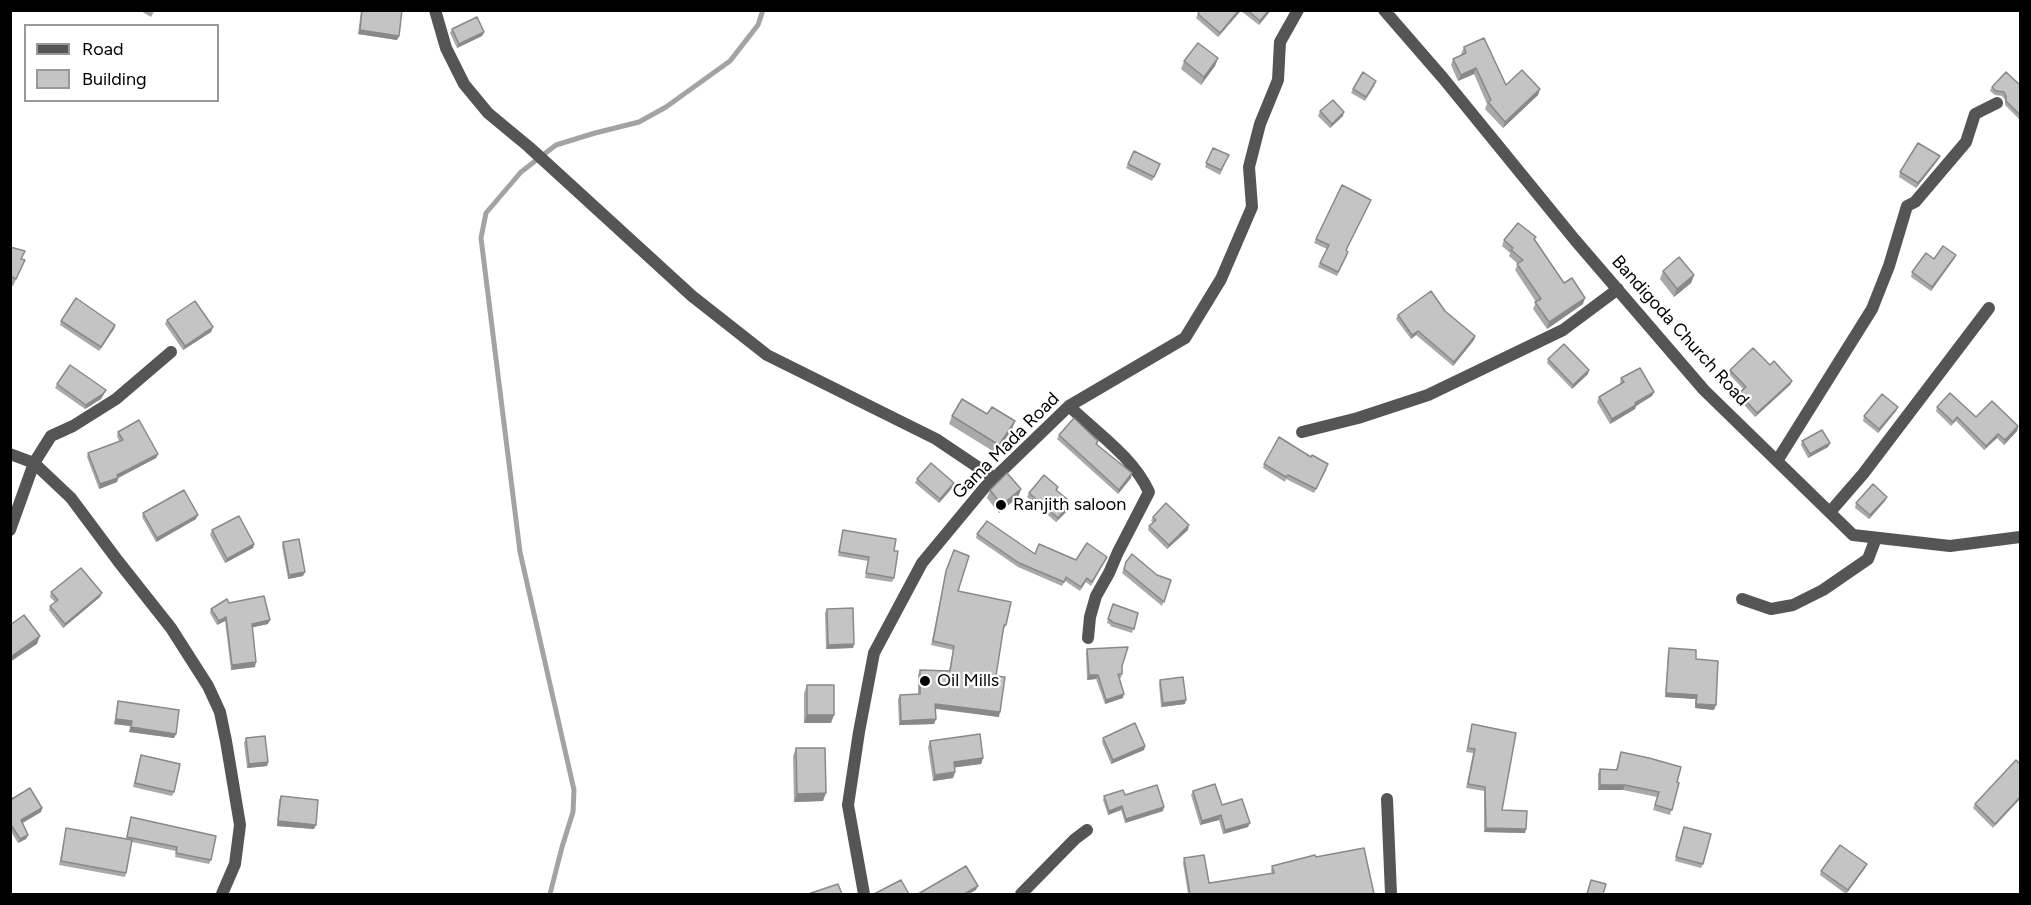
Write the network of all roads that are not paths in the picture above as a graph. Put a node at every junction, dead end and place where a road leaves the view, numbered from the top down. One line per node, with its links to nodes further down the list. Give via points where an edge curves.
1 (435, 10): 13 (street, via 446,48 464,84 488,113 692,296 767,354 936,439)
2 (1298, 10): 8 (street, Gama Mada Road, via 1280,42 1278,80 1260,124 1249,167 1252,207 1221,279 1185,338)
3 (1384, 10): 5 (street, Bandigoda Church Road)
4 (1997, 102): 11 (street, via 1974,114 1966,142 1915,202 1907,206 1872,309)
5 (1618, 289): 9 (street, via 1563,330 1428,395); 11 (street, Bandigoda Church Road, via 1704,390)
6 (1989, 308): 14 (street)
7 (171, 352): 12 (street, via 116,399 51,436)
8 (1070, 406): 13 (street, Gama Mada Road); 19 (street, via 1142,476 1149,492 1096,596)
9 (1302, 432)
10 (10, 453): 12 (street)
11 (1777, 461): 14 (street, Bandigoda Church Road)
12 (34, 463): 15 (street); 22 (street, via 71,498 171,627 220,712 240,825 235,864)
13 (994, 478): 23 (street, Gama Mada Road, via 922,563 874,653 848,805)
14 (1830, 512): 17 (street, Bandigoda Church Road, via 1853,535)
15 (10, 530)
16 (2020, 537): 17 (street, Bandigoda Church Road, via 1950,546)
17 (1876, 538): 18 (street, via 1868,559 1793,605 1771,609)
18 (1742, 599)
19 (1088, 638)
20 (1387, 799): 25 (street)
21 (1087, 830): 24 (street)
22 (222, 894)
23 (864, 894)
24 (1021, 894)
25 (1391, 894)

